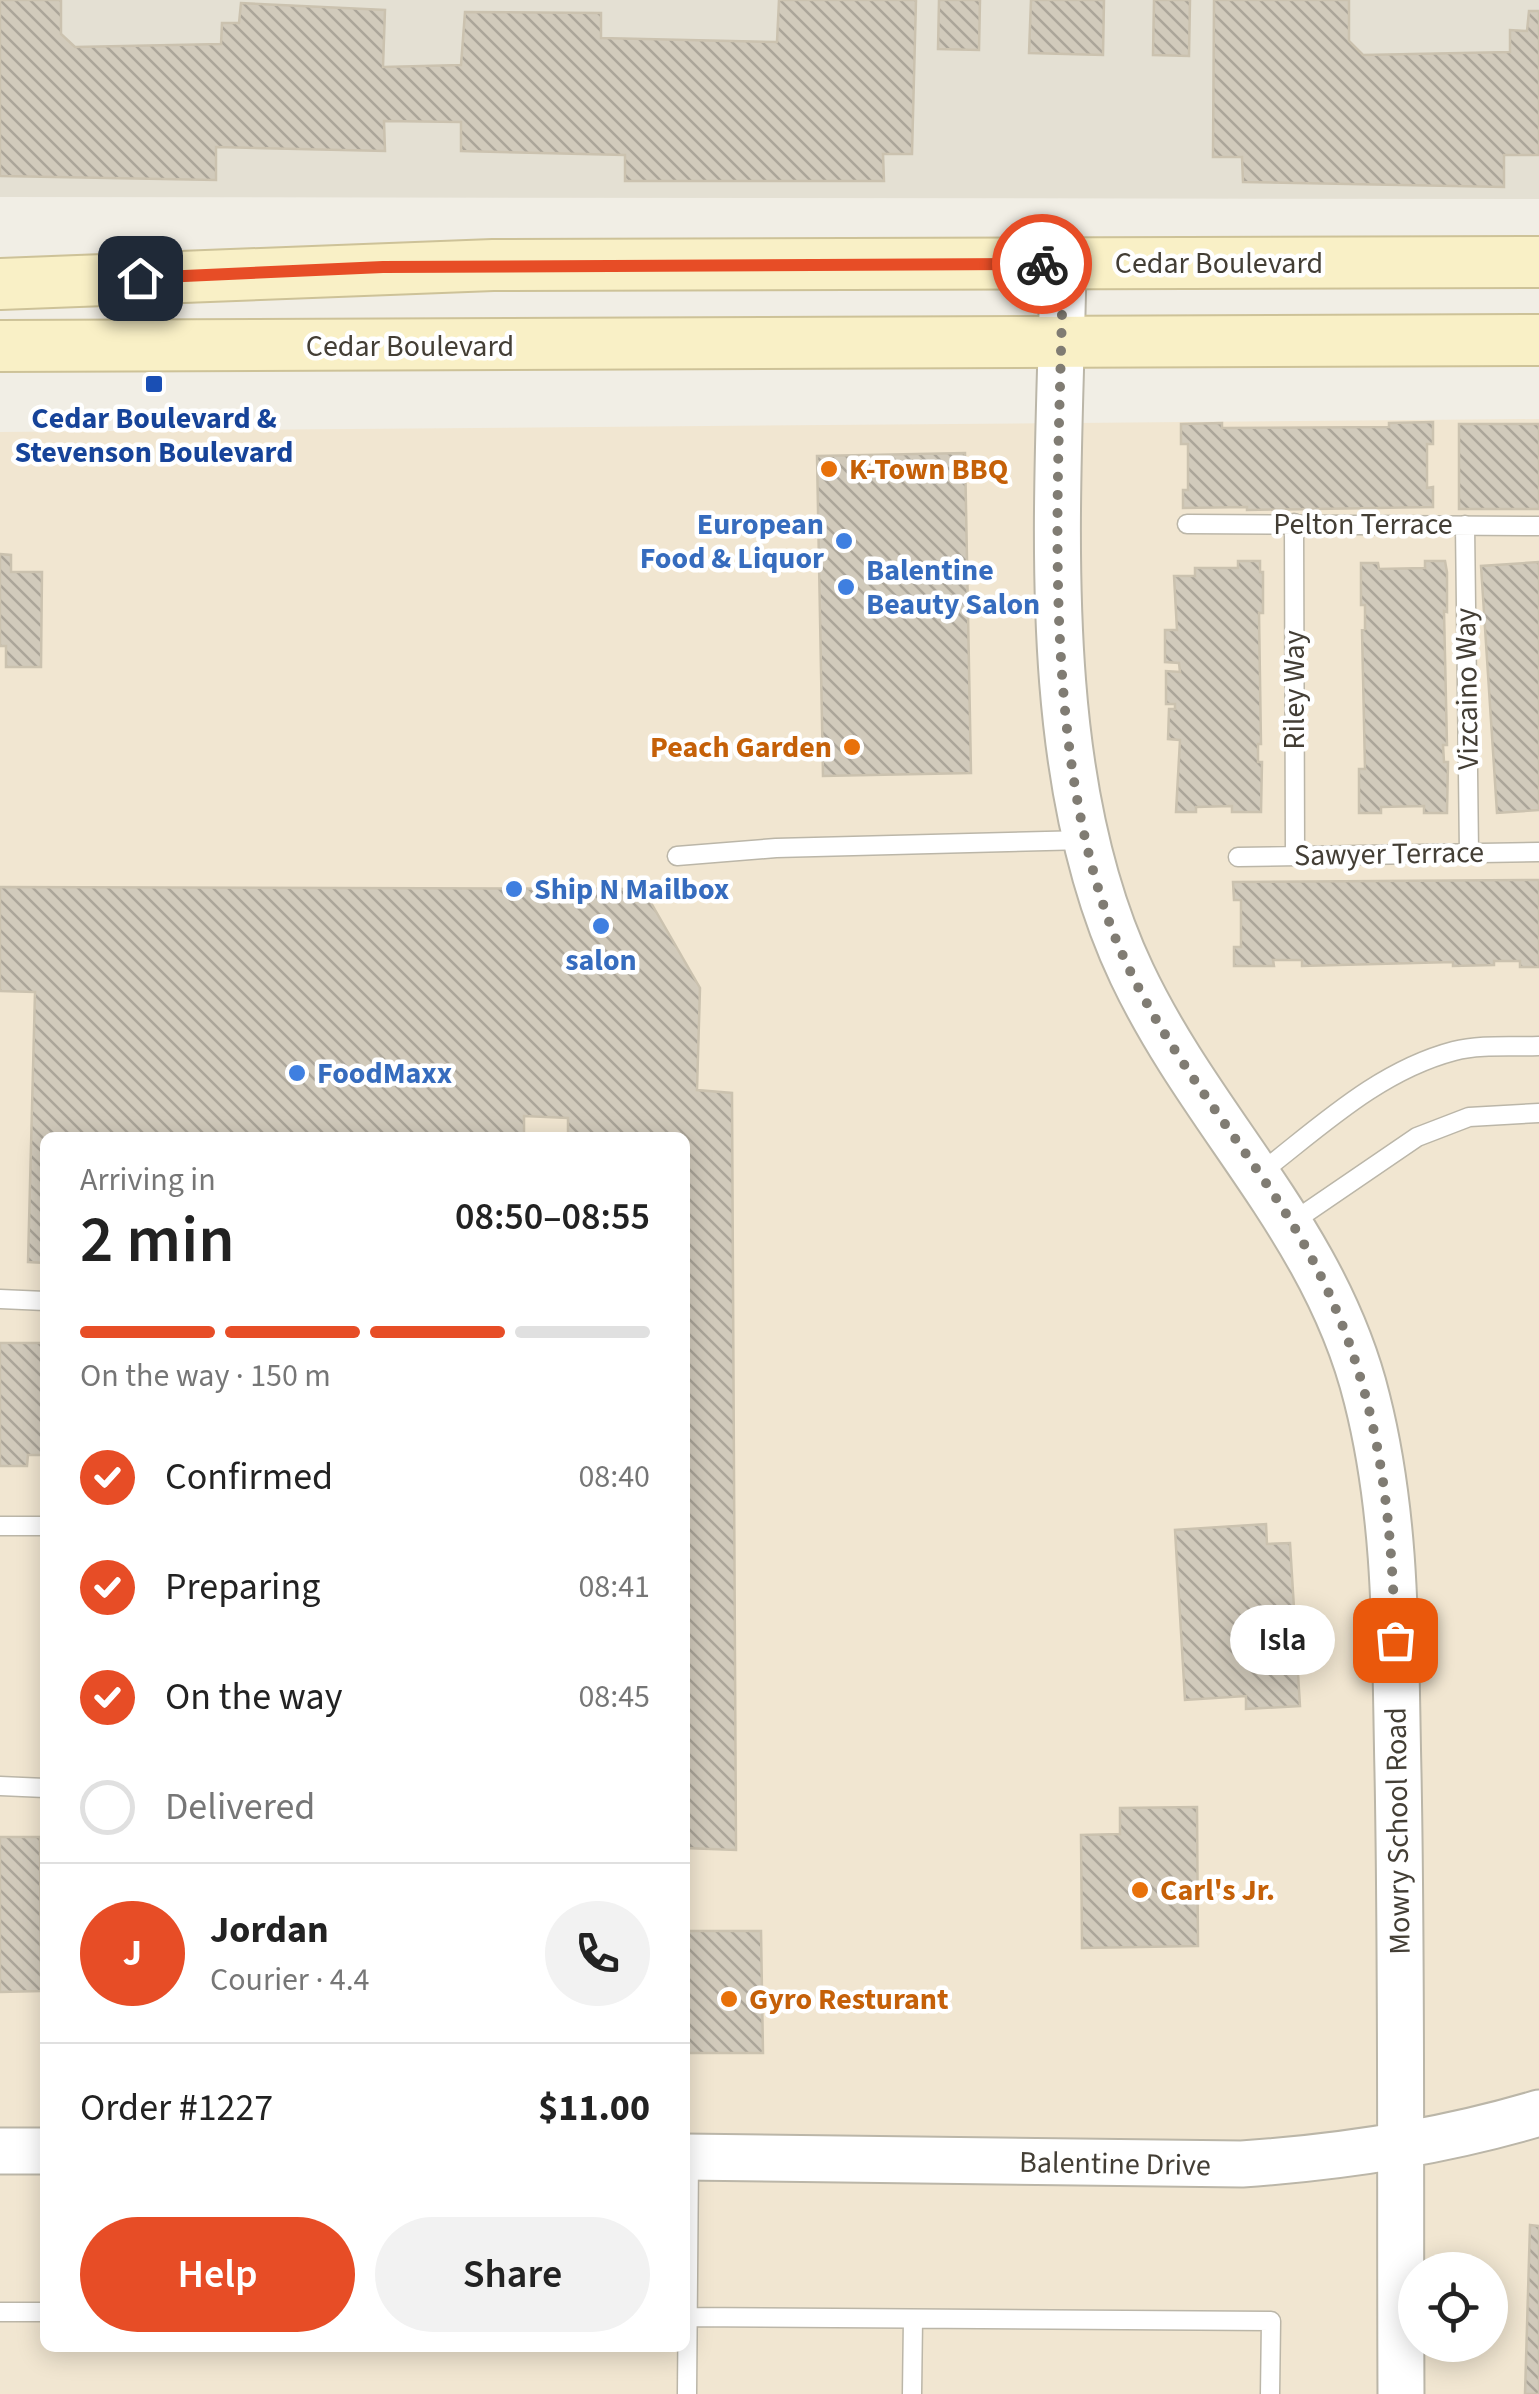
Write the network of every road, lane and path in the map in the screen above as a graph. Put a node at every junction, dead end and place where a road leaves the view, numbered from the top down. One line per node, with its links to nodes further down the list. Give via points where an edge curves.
1 (1539, 262): 2 (main road, Cedar Boulevard)
2 (1063, 264): 3 (main road, Cedar Boulevard, via 383,267); 5 (street, Mowry School Road)
3 (0, 284)
4 (1539, 340): 5 (main road, Cedar Boulevard)
5 (1062, 342): 6 (main road, Cedar Boulevard); 11 (street, Mowry School Road, via 1064,696)
6 (0, 346)
7 (1294, 523): 8 (lane, Pelton Terrace); 9 (lane, Pelton Terrace); 15 (lane, Riley Way)
8 (1186, 524)
9 (1465, 525): 10 (lane, Pelton Terrace); 13 (lane, Vizcaino Way)
10 (1539, 526)
11 (1086, 840): 14 (lane); 19 (street, Mowry School Road, via 1131,973 1164,1036)
12 (1539, 852): 13 (lane, Sawyer Terrace)
13 (1469, 853): 15 (lane, Sawyer Terrace)
14 (678, 856)
15 (1295, 856): 16 (lane, Sawyer Terrace)
16 (1238, 857)
17 (1539, 1046): 19 (lane, via 1458,1050 1416,1063 1369,1089)
18 (1539, 1113): 20 (lane, via 1469,1117 1417,1137)
19 (1259, 1174): 20 (street, Mowry School Road)
20 (1291, 1223): 28 (street, Mowry School Road, via 1342,1324 1366,1391 1390,1524)
21 (0, 1299): 22 (lane)
22 (40, 1302)
23 (0, 1526): 24 (lane)
24 (40, 1526)
25 (0, 1786): 26 (lane)
26 (40, 1788)
27 (1539, 2112): 28 (street, Balentine Drive)
28 (1400, 2146): 31 (street, Balentine Drive, via 1242,2164); 40 (street, Mowry School Road)
29 (0, 2151): 30 (street)
30 (40, 2152)
31 (690, 2157)
32 (0, 2312): 33 (lane)
33 (40, 2312)
34 (690, 2317): 35 (lane)
35 (913, 2320): 38 (lane); 39 (lane, via 1271,2321)
36 (685, 2352): 37 (lane)
37 (686, 2394)
38 (912, 2394)
39 (1270, 2394)
40 (1402, 2394)

